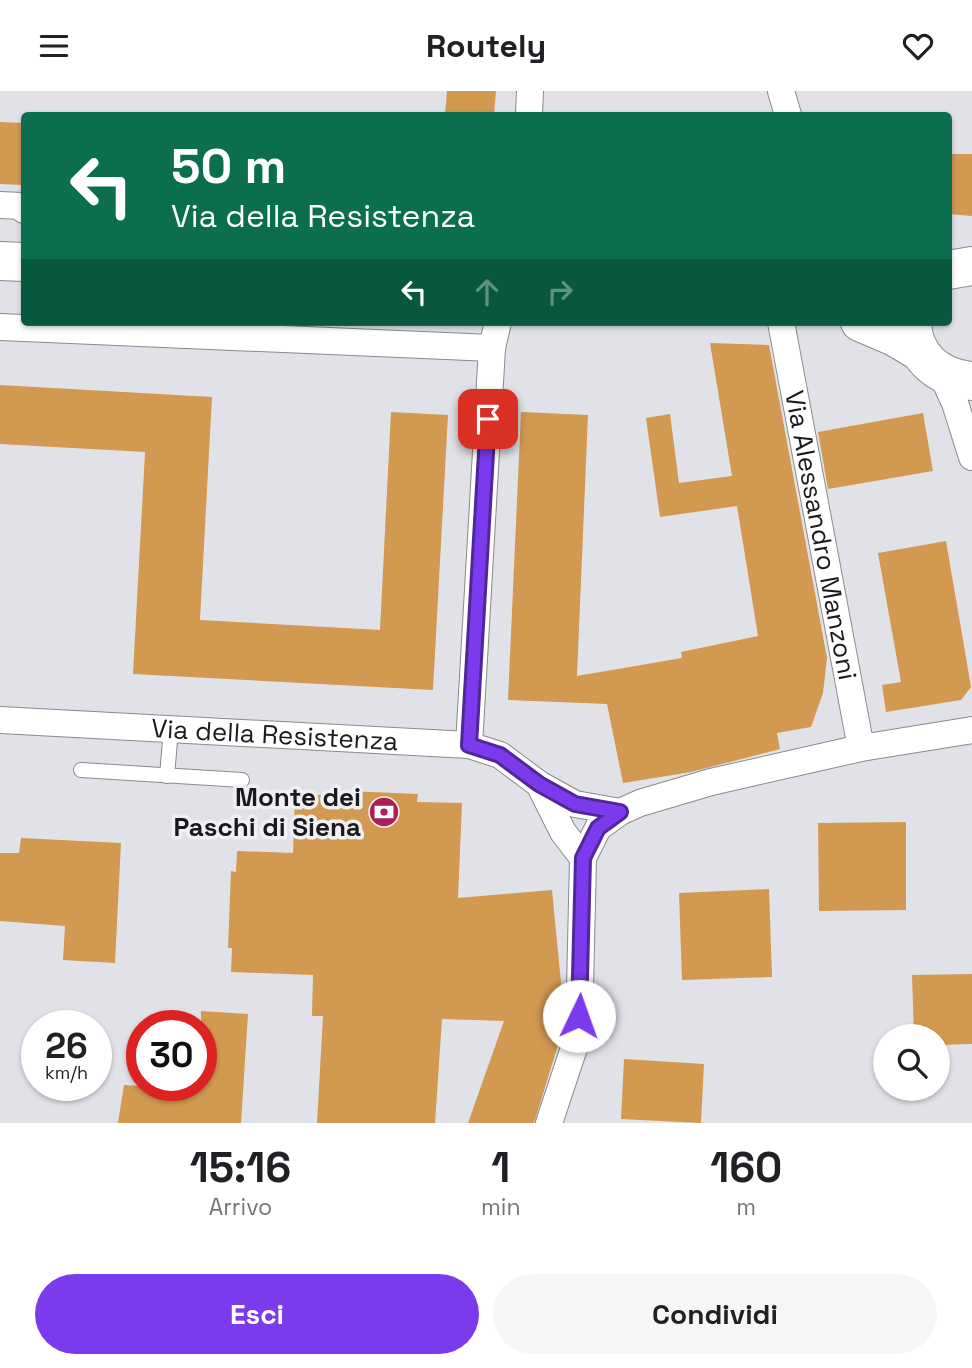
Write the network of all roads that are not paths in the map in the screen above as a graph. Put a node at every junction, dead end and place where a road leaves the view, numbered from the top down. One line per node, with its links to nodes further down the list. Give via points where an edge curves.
1 (530, 91): 3 (street)
2 (781, 91): 4 (street)
3 (529, 112)
4 (787, 112)
5 (0, 205): 6 (street)
6 (21, 206)
7 (0, 261): 8 (street)
8 (21, 262)
9 (972, 266): 10 (street)
10 (952, 269)
11 (497, 326): 15 (street)
12 (782, 326): 22 (street, Via Alessandro Manzoni)
13 (869, 326): 16 (street)
14 (0, 327): 15 (street)
15 (492, 348): 21 (street)
16 (936, 357): 17 (street)
17 (972, 457)
18 (0, 720): 19 (street, Via della Resistenza)
19 (171, 729): 21 (street, Via della Resistenza); 24 (lane)
20 (972, 730): 22 (street)
21 (469, 745): 26 (street, Via della Resistenza, via 500,755)
22 (861, 748): 27 (street, via 711,782)
23 (81, 770): 24 (lane)
24 (167, 776): 25 (lane)
25 (242, 780)
26 (539, 784): 27 (street, Via della Resistenza, via 575,804); 28 (street, Via della Resistenza, via 558,824)
27 (620, 812): 28 (street, via 598,828)
28 (583, 858): 29 (street, via 575,1045)
29 (549, 1123)

